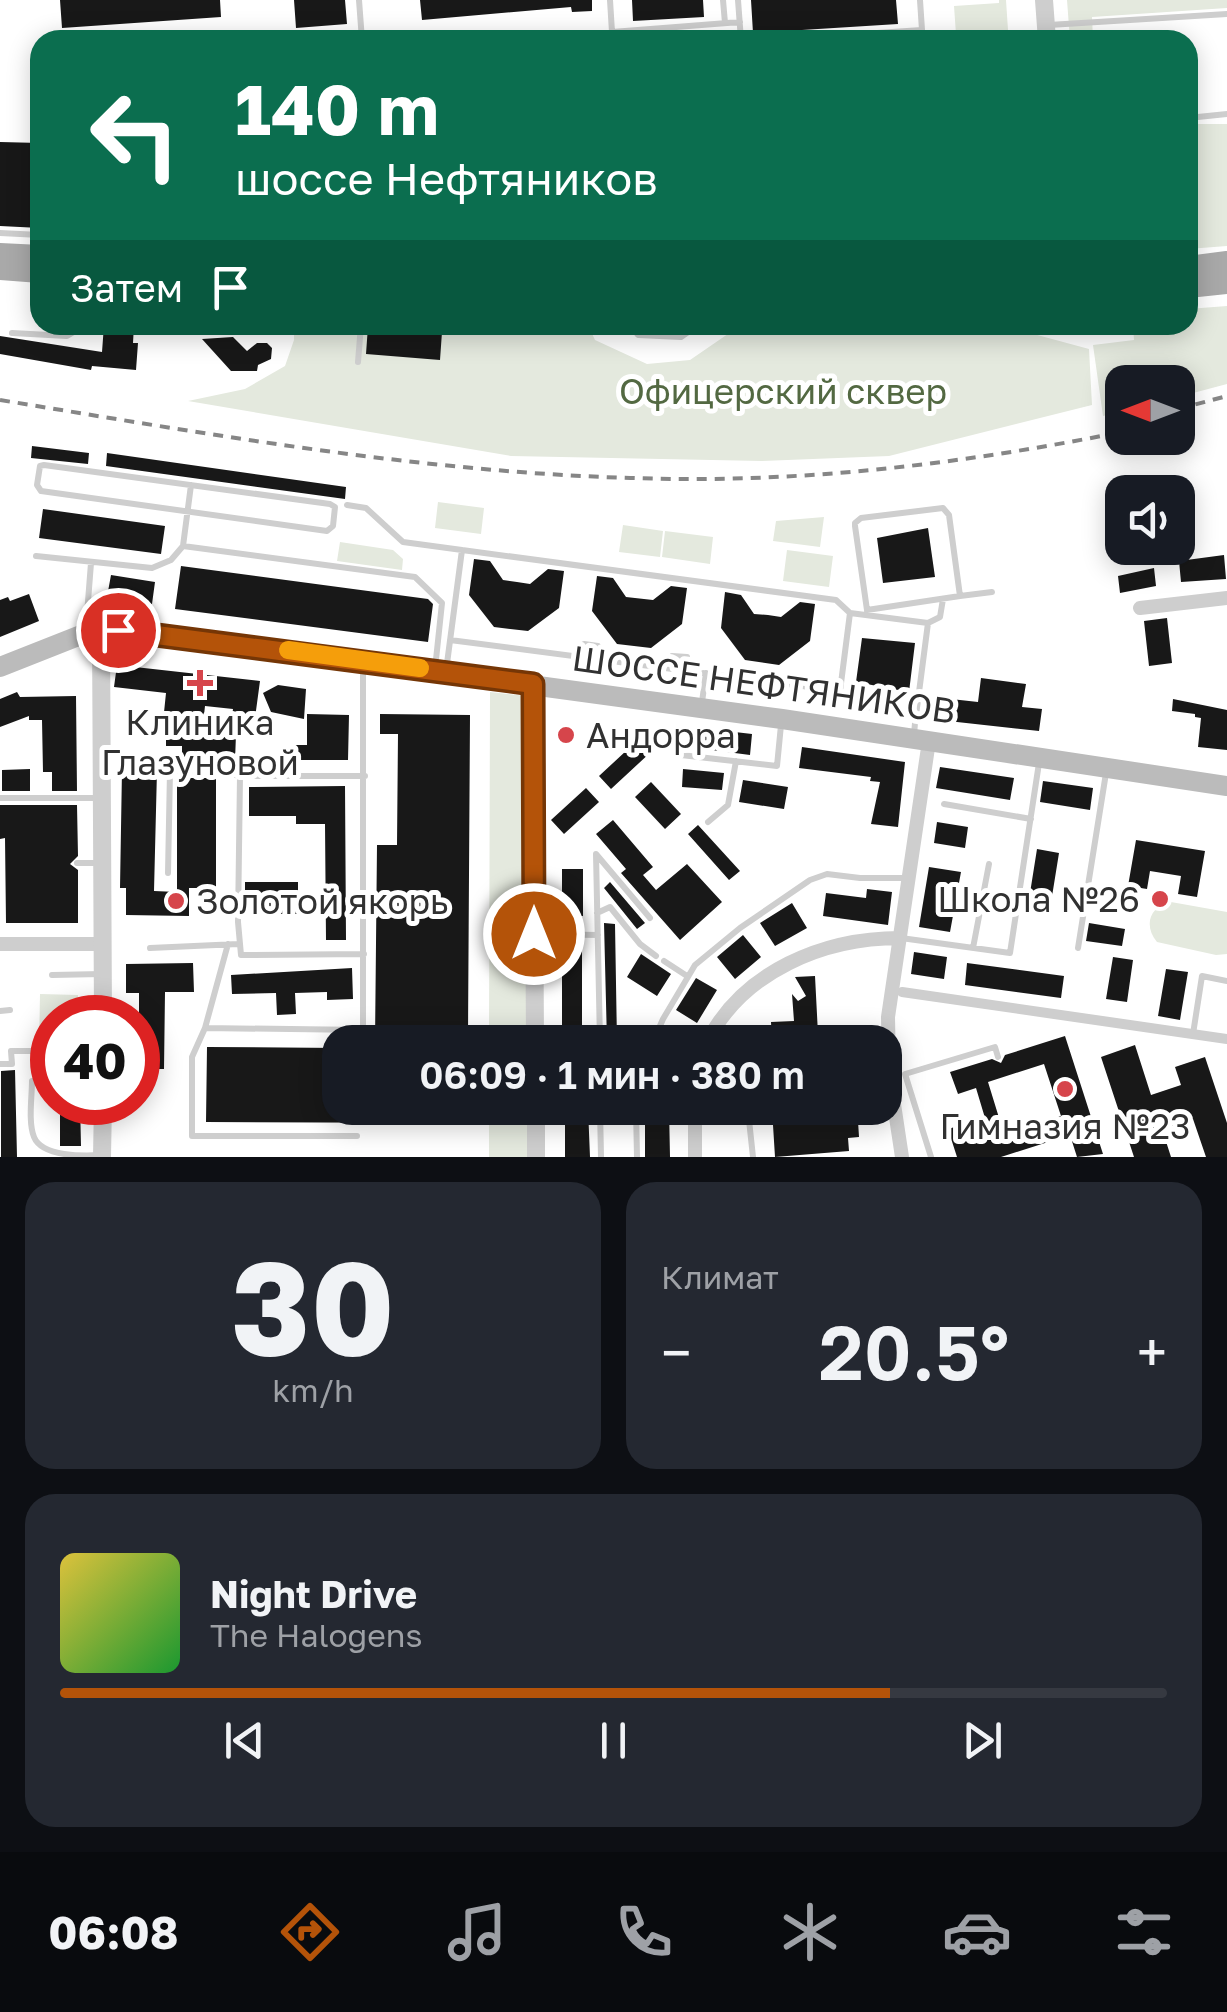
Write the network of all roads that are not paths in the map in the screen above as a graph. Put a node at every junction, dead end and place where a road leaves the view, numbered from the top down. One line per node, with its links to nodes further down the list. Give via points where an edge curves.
1 (359, 0): 10 (lane)
2 (610, 0): 11 (lane)
3 (723, 0): 9 (lane)
4 (738, 0): 8 (lane)
5 (920, 0): 14 (lane)
6 (1044, 0): 15 (street)
7 (1227, 14): 16 (lane)
8 (740, 22): 9 (lane); 13 (lane)
9 (724, 23): 12 (lane)
10 (361, 30)
11 (612, 30)
12 (637, 30)
13 (740, 30)
14 (922, 30)
15 (1046, 30)
16 (1075, 30)
17 (1227, 114): 18 (lane)
18 (1198, 117)
19 (0, 233): 20 (lane)
20 (30, 234)
21 (0, 254): 22 (main road)
22 (30, 256)
23 (1227, 262): 24 (main road)
24 (1198, 266)
25 (0, 270): 26 (main road)
26 (30, 272)
27 (1227, 282): 28 (main road)
28 (1198, 286)
29 (12, 332): 30 (lane)
30 (30, 333)
31 (360, 335): 34 (lane)
32 (638, 335): 33 (lane)
33 (683, 335)
34 (358, 362)
35 (190, 485): 37 (lane); 37 (lane, via 330,504 335,510 327,531); 37 (lane, via 44,464 37,485 40,491)
36 (347, 505): 39 (lane, via 366,508 403,542)
37 (187, 511): 38 (lane)
38 (183, 546): 41 (lane, via 157,567); 58 (lane, via 415,577 442,603)
39 (462, 550): 47 (lane, via 836,600); 51 (lane)
40 (36, 556): 41 (lane)
41 (91, 563): 50 (lane)
42 (992, 592): 43 (lane)
43 (960, 596): 45 (lane); 48 (lane, via 943,508 861,518 855,526)
44 (1227, 598): 46 (street)
45 (944, 599): 48 (lane); 49 (lane, via 940,617)
46 (1140, 608)
47 (850, 612): 48 (lane); 61 (lane)
48 (867, 612): 49 (lane)
49 (928, 623): 63 (lane)
50 (94, 632): 55 (main road, ШОССЕ НЕФТЯНИКОВ, via 135,631); 56 (main road, ШОССЕ НЕФТЯНИКОВ); 74 (street)
51 (450, 640): 54 (lane); 58 (lane)
52 (584, 644): 54 (lane, via 598,646)
53 (687, 657): 57 (lane, via 672,656)
54 (604, 660): 57 (lane)
55 (364, 661): 58 (main road, ШОССЕ НЕФТЯНИКОВ); 71 (lane)
56 (0, 666)
57 (662, 668): 59 (lane)
58 (440, 671): 60 (main road, ШОССЕ НЕФТЯНИКОВ)
59 (706, 674): 61 (lane); 62 (lane)
60 (533, 684): 62 (main road, ШОССЕ НЕФТЯНИКОВ); 85 (street)
61 (840, 691): 63 (lane, via 858,706)
62 (701, 708): 64 (main road, ШОССЕ НЕФТЯНИКОВ)
63 (917, 713): 65 (lane)
64 (782, 719): 65 (main road, ШОССЕ НЕФТЯНИКОВ); 68 (lane, via 777,766)
65 (921, 740): 67 (main road, ШОССЕ НЕФТЯНИКОВ); 82 (street)
66 (682, 755): 68 (lane)
67 (1040, 756): 69 (main road, ШОССЕ НЕФТЯНИКОВ); 76 (lane)
68 (736, 761): 77 (lane, via 728,805)
69 (1108, 767): 72 (main road, ШОССЕ НЕФТЯНИКОВ); 94 (lane)
70 (240, 776): 71 (lane); 81 (lane, via 170,772); 91 (lane)
71 (365, 776): 95 (lane)
72 (1227, 786)
73 (0, 798): 74 (lane)
74 (103, 798): 79 (street)
75 (944, 804): 76 (lane)
76 (1030, 819): 93 (lane, via 1010,953)
77 (708, 822)
78 (78, 864): 79 (lane)
79 (103, 864): 89 (street)
80 (989, 864): 93 (lane)
81 (168, 873)
82 (910, 878): 87 (street); 100 (lane, via 827,874 810,880)
83 (597, 913): 84 (lane, via 596,854); 86 (lane); 96 (lane, via 610,907)
84 (650, 918)
85 (534, 934): 86 (lane); 106 (street)
86 (598, 934): 107 (lane)
87 (900, 938): 93 (lane); 102 (street); 109 (street, via 864,938 790,961)
88 (0, 944): 89 (street)
89 (104, 944): 98 (street)
90 (228, 944): 91 (lane); 92 (lane); 110 (lane)
91 (238, 944): 95 (lane, via 240,954)
92 (150, 948)
93 (974, 948)
94 (1078, 948)
95 (364, 954): 110 (lane, via 364,1030)
96 (656, 956)
97 (664, 961): 100 (lane)
98 (104, 974): 99 (lane); 103 (street)
99 (52, 975)
100 (686, 976): 108 (lane)
101 (1227, 982): 111 (lane, via 1202,976)
102 (896, 992): 111 (street); 130 (street, via 889,1071)
103 (104, 995)
104 (10, 1010): 105 (lane)
105 (0, 1011)
106 (535, 1025)
107 (600, 1025)
108 (662, 1025)
109 (716, 1025)
110 (205, 1028): 123 (lane, via 192,1057 192,1136)
111 (1193, 1034): 112 (street)
112 (1227, 1039)
113 (30, 1051): 115 (lane, via 11,1051 12,1064)
114 (998, 1057): 131 (lane, via 994,1047 905,1074)
115 (0, 1064)
116 (34, 1125): 124 (lane, via 41,1145)
117 (102, 1125): 124 (street)
118 (536, 1125): 125 (street)
119 (600, 1125): 126 (lane)
120 (636, 1125): 127 (lane)
121 (694, 1125): 128 (street)
122 (750, 1125): 129 (lane)
123 (357, 1136)
124 (102, 1156)
125 (536, 1157)
126 (601, 1157)
127 (637, 1157)
128 (695, 1157)
129 (753, 1157)
130 (902, 1157)
131 (931, 1157)

